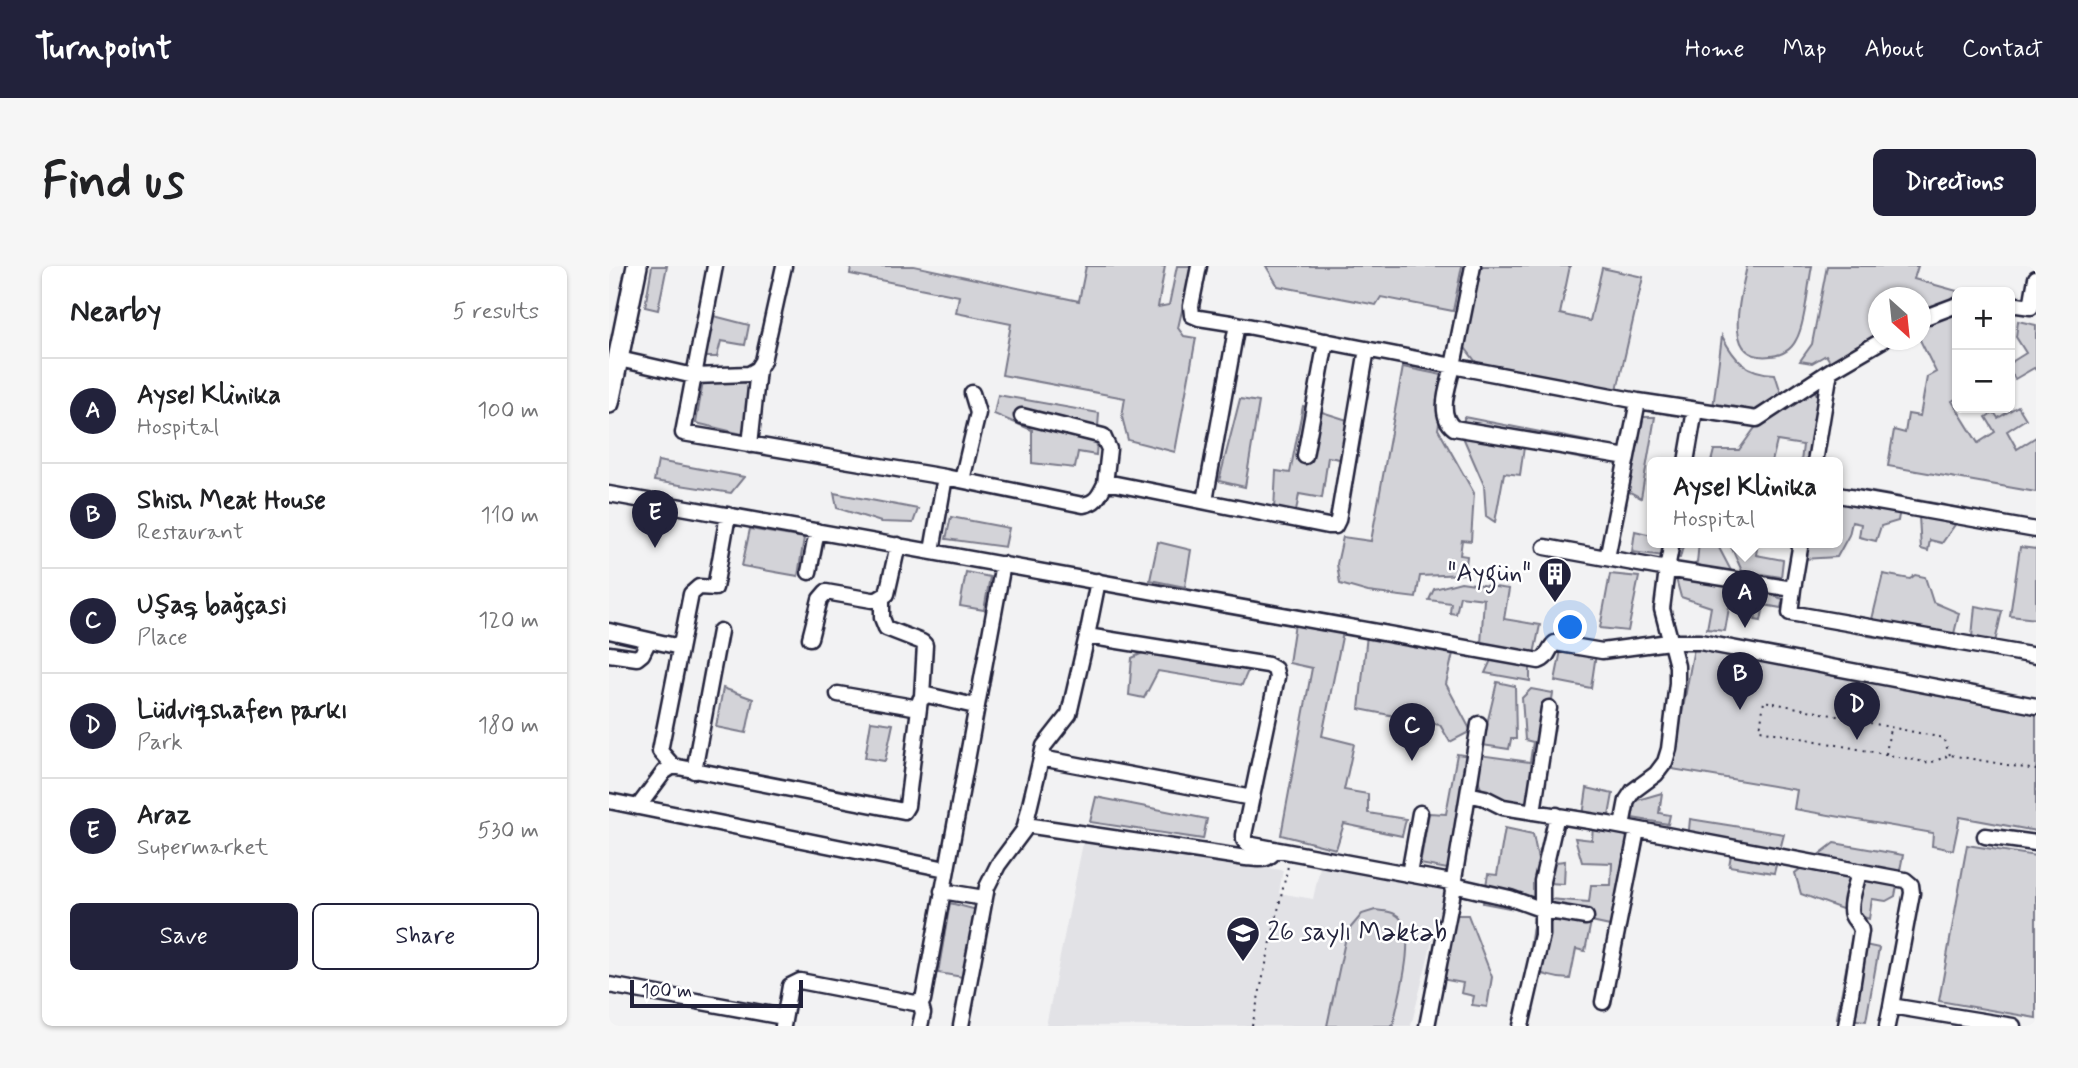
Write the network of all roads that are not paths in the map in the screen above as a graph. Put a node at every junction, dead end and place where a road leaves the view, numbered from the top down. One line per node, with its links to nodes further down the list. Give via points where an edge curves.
1 (637, 266): 14 (main road)
2 (715, 266): 18 (street)
3 (783, 266): 16 (street)
4 (1199, 266): 10 (street, via 1192,315)
5 (1473, 266): 15 (street)
6 (2036, 283): 7 (street, via 2031,307)
7 (2015, 305)
8 (1952, 307): 9 (street)
9 (1931, 315)
10 (1237, 324): 11 (street); 34 (street)
11 (1326, 341): 12 (street); 25 (street)
12 (1367, 349): 15 (street); 34 (street, via 1335,526)
13 (1868, 349): 17 (street)
14 (619, 359): 18 (street); 21 (main road)
15 (1453, 366): 20 (street); 26 (street, via 1444,417 1454,428)
16 (758, 369): 18 (street, via 749,374); 24 (street)
17 (1830, 371): 22 (street, via 1757,419); 28 (street)
18 (694, 376): 24 (street, via 683,433)
19 (972, 393): 30 (street, via 978,412)
20 (1638, 401): 22 (street); 26 (street)
21 (609, 403)
22 (1695, 410): 27 (street)
23 (1022, 416): 31 (street, via 1103,436 1109,449)
24 (750, 445): 29 (street)
25 (1305, 456)
26 (1627, 457): 43 (street)
27 (1687, 457)
28 (1816, 457)
29 (945, 477): 30 (street); 42 (street)
30 (962, 481): 31 (street, via 1083,505 1097,499)
31 (1105, 484): 34 (street)
32 (609, 494): 35 (street)
33 (1843, 496): 36 (street)
34 (1205, 501)
35 (728, 515): 37 (street); 56 (street, via 715,588 694,590)
36 (2036, 530)
37 (817, 531): 38 (street); 46 (street)
38 (898, 545): 42 (street); 49 (street, via 888,592)
39 (1545, 547): 43 (street)
40 (1671, 548): 45 (street)
41 (1800, 548): 48 (street)
42 (932, 551): 44 (street)
43 (1607, 558): 45 (street)
44 (1003, 564): 47 (street); 61 (street)
45 (1667, 569): 48 (street); 55 (street, via 1662,609)
46 (809, 572)
47 (1098, 581): 52 (street); 55 (street, via 1539,661 1555,643 1602,651)
48 (1793, 589): 58 (street, via 1790,613)
49 (882, 598): 53 (street, via 826,592); 60 (street, via 886,628 925,645)
50 (609, 631): 54 (street)
51 (720, 631): 67 (street)
52 (1087, 636): 65 (street, via 1069,714 1047,741); 69 (street, via 1275,669)
53 (810, 638)
54 (649, 640): 56 (street); 57 (street, via 637,658)
55 (1669, 642): 62 (street, via 1700,642); 76 (street, via 1677,683 1669,749 1656,774 1627,800)
56 (680, 647): 66 (street, via 660,751)
57 (609, 654)
58 (2036, 656)
59 (838, 694): 60 (street)
60 (921, 702): 61 (street, via 927,695); 67 (street, via 904,811)
61 (975, 706): 81 (street)
62 (2036, 706)
63 (1549, 708): 72 (street)
64 (1479, 724): 68 (street)
65 (1041, 758): 69 (street); 75 (street)
66 (673, 765): 67 (street); 71 (street)
67 (694, 771)
68 (1468, 794): 72 (street); 84 (street)
69 (1252, 798): 80 (street, via 1244,840)
70 (609, 801): 71 (street)
71 (638, 807): 81 (street)
72 (1533, 812): 74 (street)
73 (1420, 813): 83 (street)
74 (1557, 816): 76 (street); 87 (street, via 1544,868)
75 (1026, 825): 80 (street, via 1246,858 1265,859); 86 (street, via 997,865)
76 (1622, 827): 77 (street)
77 (1637, 830): 82 (street); 91 (street)
78 (1985, 836): 79 (street)
79 (2036, 843)
80 (1275, 849): 83 (street)
81 (946, 869): 85 (street)
82 (1859, 872): 92 (street, via 1911,885); 98 (street, via 1852,909 1861,931)
83 (1409, 874): 84 (street, via 1448,880)
84 (1453, 885): 87 (street); 96 (street)
85 (942, 891): 86 (street); 90 (street)
86 (984, 898): 95 (street)
87 (1543, 910): 88 (street); 97 (street, via 1542,935)
88 (1586, 918)
89 (609, 985): 93 (street)
90 (921, 1002): 93 (street, via 800,981 790,986); 94 (street)
91 (1603, 1002)
92 (1891, 1006): 99 (street); 100 (street)
93 (783, 1021)
94 (921, 1026)
95 (961, 1026)
96 (1427, 1026)
97 (1521, 1026)
98 (1846, 1026)
99 (1887, 1026)
100 (2013, 1026)

